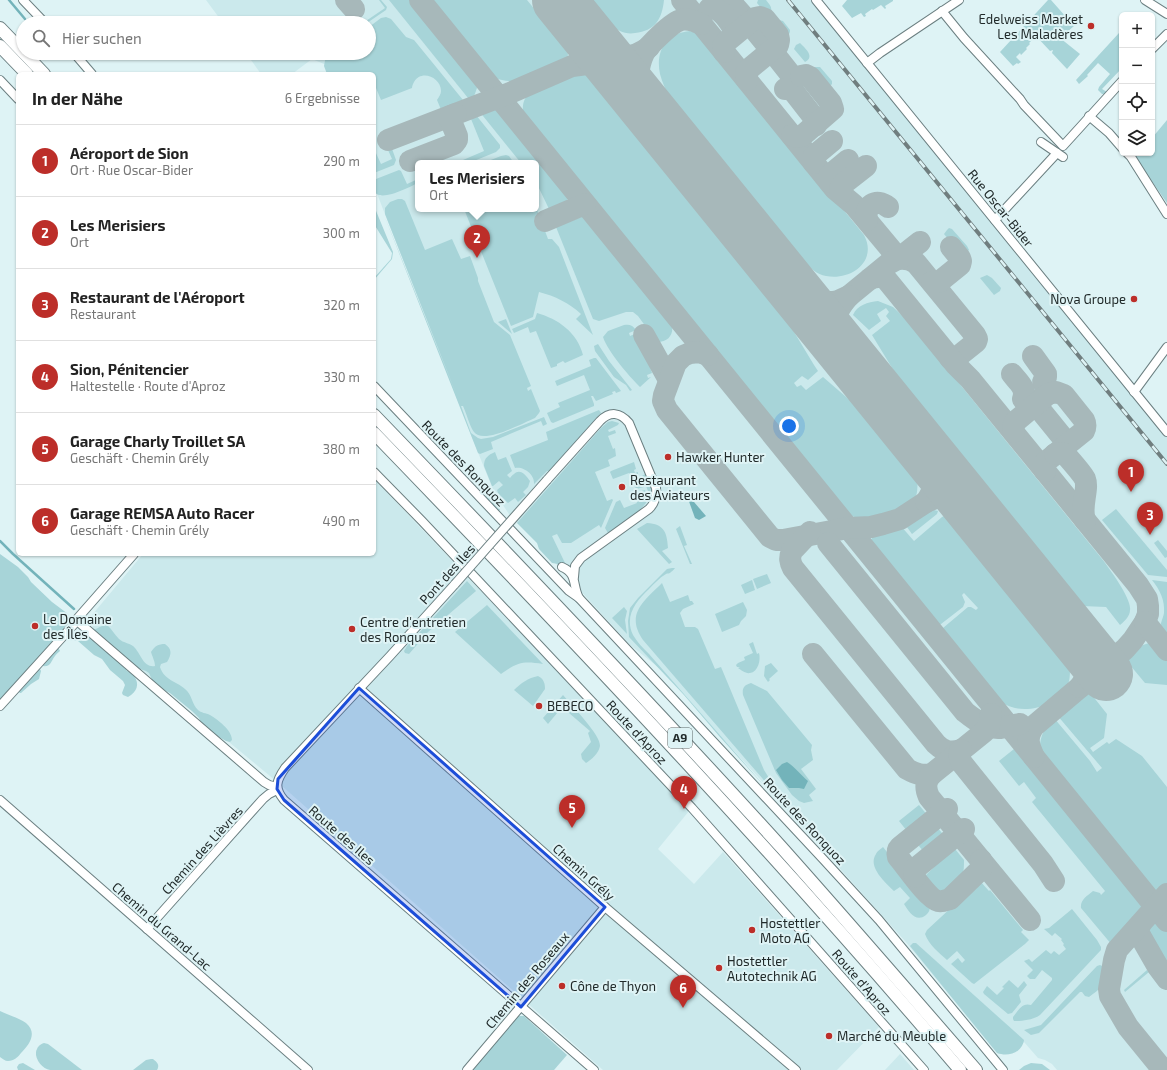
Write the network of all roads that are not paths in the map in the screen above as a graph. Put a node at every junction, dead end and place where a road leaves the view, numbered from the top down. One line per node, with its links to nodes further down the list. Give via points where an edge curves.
1 (23, 0): 7 (street)
2 (816, 0): 15 (street, Rue Oscar-Bider)
3 (959, 0): 5 (street)
4 (1145, 0): 6 (street)
5 (942, 11): 15 (street); 22 (street, via 1063,146)
6 (1167, 14)
7 (38, 16)
8 (0, 28): 10 (highway)
9 (1167, 34): 12 (street)
10 (16, 44)
11 (0, 46): 16 (highway)
12 (1153, 48)
13 (31, 60): 17 (highway)
14 (80, 60): 18 (street)
15 (867, 63): 27 (street, Rue Oscar-Bider)
16 (25, 72)
17 (42, 72)
18 (90, 72)
19 (0, 80): 21 (street)
20 (1119, 84): 22 (street)
21 (16, 98)
22 (1089, 116): 24 (street)
23 (1041, 142): 27 (street, via 1060,155)
24 (1119, 145)
25 (1130, 156): 26 (street)
26 (1167, 214)
27 (995, 220): 30 (street, Rue Oscar-Bider)
28 (1167, 347): 30 (street)
29 (376, 388): 36 (street, Route des Ronquoz)
30 (1134, 392): 32 (street, Rue Oscar-Bider)
31 (376, 417): 56 (highway, A9, via 711,771 847,921)
32 (1167, 432)
33 (376, 435): 55 (highway, A9, via 687,764 834,925)
34 (376, 474): 54 (street, Route d'Aproz, via 687,808)
35 (132, 556): 42 (street)
36 (537, 557): 38 (street, Route des Ronquoz, via 547,564); 39 (street, Route des Ronquoz)
37 (578, 561): 38 (street); 40 (street); 43 (street, Pont des Iles, bridge, via 649,509 655,501 656,488 629,423 625,418 614,414 602,418)
38 (562, 567): 40 (street, Route des Ronquoz, via 569,570)
39 (550, 571): 40 (street, Route des Ronquoz); 41 (street, Route des Ronquoz)
40 (574, 578): 41 (street, Route des Ronquoz, via 574,587)
41 (579, 598): 57 (street, Route des Ronquoz, via 879,920)
42 (77, 620): 44 (street); 45 (street, Route des Iles, via 264,782)
43 (359, 688): 45 (street, Pont des Iles, via 285,768 278,779); 47 (street, Chemin Grély)
44 (0, 706)
45 (277, 789): 48 (street, Chemin des Lièvres, via 263,799); 49 (street, Route des Iles, via 284,800)
46 (0, 800): 48 (street, Chemin du Grand-Lac)
47 (605, 907): 49 (street, Chemin des Roseaux); 53 (street, Chemin Grély)
48 (147, 929): 50 (street, Chemin du Grand-Lac)
49 (521, 1006): 51 (street, Chemin des Roseaux); 52 (street, Route des Iles)
50 (308, 1070)
51 (467, 1070)
52 (594, 1070)
53 (796, 1070)
54 (924, 1070)
55 (960, 1070)
56 (976, 1070)
57 (1003, 1070)

